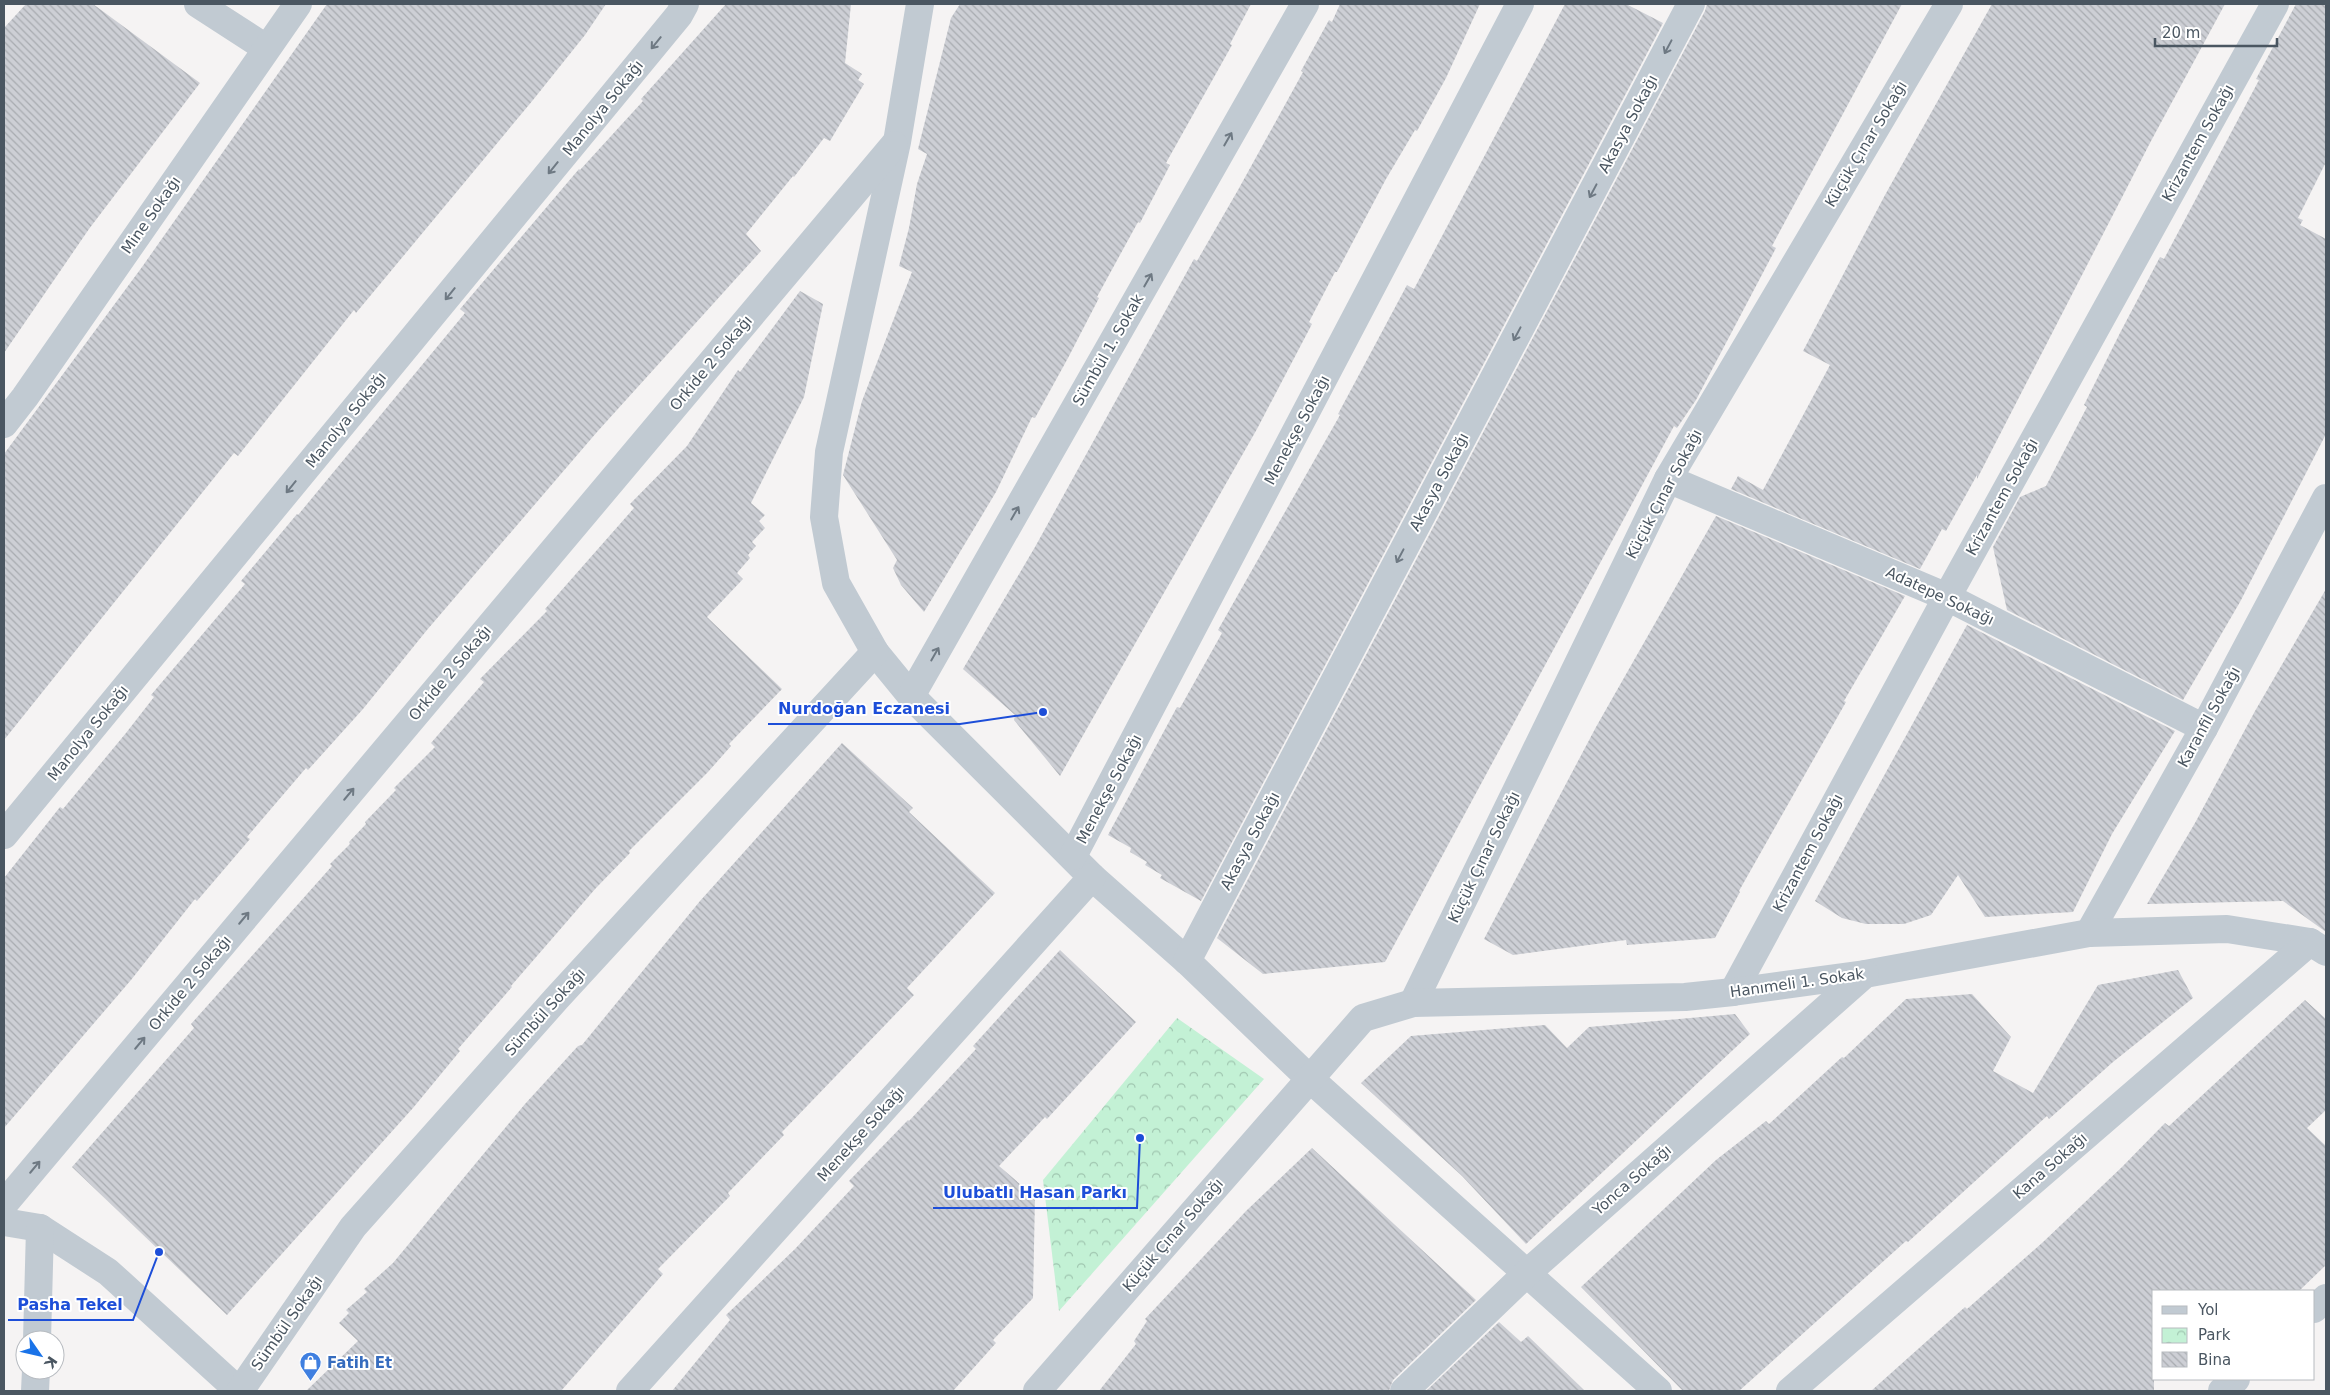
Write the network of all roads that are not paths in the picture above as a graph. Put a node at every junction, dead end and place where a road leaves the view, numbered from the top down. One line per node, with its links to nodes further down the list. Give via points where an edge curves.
1 (198, 4): 10 (street)
2 (298, 4): 10 (street, Mine Sokağı)
3 (685, 4): 20 (street, Manolya Sokağı, one-way to 20)
4 (920, 4): 11 (street)
5 (1304, 4): 18 (street, Sümbül 1. Sokak, one-way to 5)
6 (1520, 4): 21 (street, Menekşe Sokağı)
7 (1691, 4): 25 (street, Akasya Sokağı, one-way to 25)
8 (1949, 4): 14 (street, Küçük Çınar Sokağı)
9 (2275, 4): 16 (street, Krizantem Sokağı)
10 (266, 48): 12 (street, Mine Sokağı)
11 (896, 142): 17 (street, via 829,452 824,517 836,583); 30 (street, Orkide 2 Sokağı, one-way to 11)
12 (15, 404): 13 (street, Mine Sokağı)
13 (4, 424)
14 (1668, 479): 16 (street, Adatepe Sokağı); 28 (street, Küçük Çınar Sokağı)
15 (2326, 498): 19 (street, Karanfil Sokağı)
16 (1947, 596): 19 (street, Adatepe Sokağı); 27 (street, Krizantem Sokağı)
17 (875, 652): 18 (street); 38 (street, Sümbül Sokağı, via 556,999 353,1227)
18 (911, 696): 21 (street)
19 (2204, 728): 23 (street, Karanfil Sokağı)
20 (4, 835)
21 (1073, 856): 22 (street)
22 (1092, 876): 25 (street); 39 (street, Menekşe Sokağı)
23 (2089, 933): 24 (street, Hanımeli 1. Sokak, via 2227,929); 26 (street, Hanımeli 1. Sokak)
24 (2318, 947): 43 (street, Kana Sokağı)
25 (1187, 961): 29 (street)
26 (1865, 974): 27 (street, Hanımeli 1. Sokak); 33 (street, Yonca Sokağı)
27 (1733, 992): 28 (street, Hanımeli 1. Sokak, via 1685,998)
28 (1413, 1003): 29 (street, Hanımeli 1. Sokak, via 1364,1018)
29 (1309, 1078): 33 (street); 40 (street, Küçük Çınar Sokağı)
30 (4, 1204)
31 (4, 1222): 32 (street)
32 (40, 1228): 36 (street); 38 (street, via 108,1272)
33 (1527, 1273): 41 (street, Yonca Sokağı); 42 (street)
34 (2326, 1298): 35 (street)
35 (2315, 1308)
36 (37, 1330)
37 (2235, 1380): 44 (street)
38 (240, 1391)
39 (630, 1391)
40 (1037, 1391)
41 (1404, 1391)
42 (1658, 1391)
43 (1790, 1391)
44 (2222, 1391)

